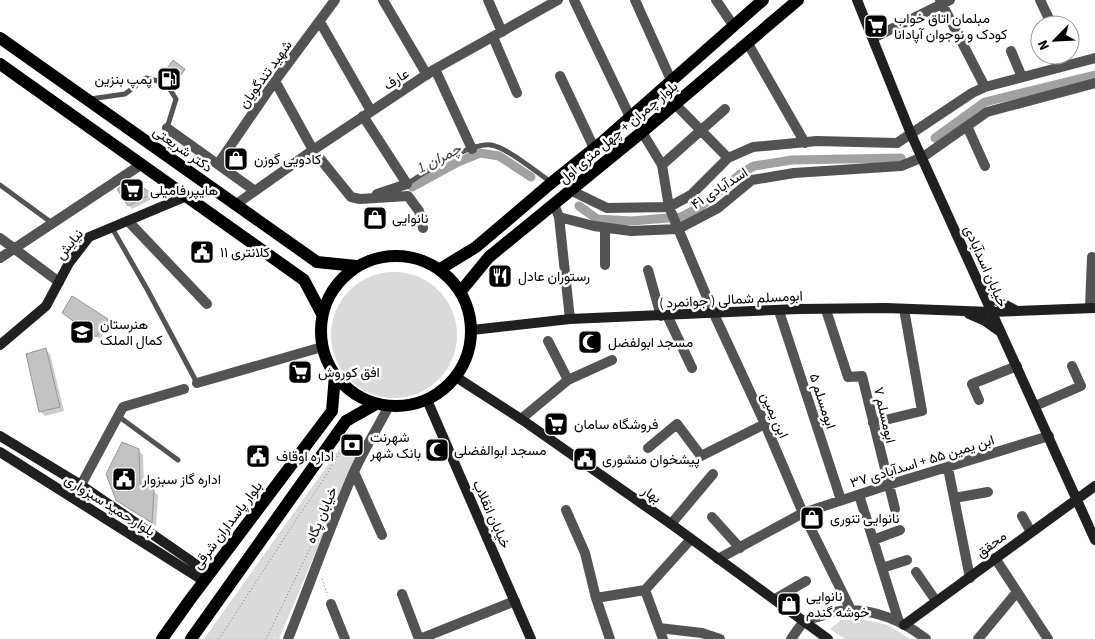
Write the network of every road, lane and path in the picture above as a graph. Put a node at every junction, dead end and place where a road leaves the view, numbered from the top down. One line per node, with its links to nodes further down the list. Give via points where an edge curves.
1 (335, 0): 14 (street, شهید تندگویان)
2 (383, 0): 25 (street)
3 (488, 0): 16 (street)
4 (558, 0): 16 (street, عارف)
5 (574, 0): 37 (street)
6 (635, 0): 28 (street)
7 (716, 0): 15 (street)
8 (762, 0): 15 (main road, بلوار چمران + چهل متری اول)
9 (798, 0): 19 (main road, بلوار چمران + چهل متری اول)
10 (857, 0): 18 (main road, خیابان اسدآبادی)
11 (1040, 0): 13 (street)
12 (944, 1): 18 (street); 31 (street)
13 (1047, 15)
14 (320, 22): 29 (street, شهید تندگویان); 36 (street)
15 (733, 25): 28 (main road, بلوار چمران + چهل متری اول)
16 (497, 34): 25 (street, عارف); 32 (street)
17 (0, 38): 33 (main road, دکتر شریعتی)
18 (873, 38): 42 (main road, خیابان اسدآبادی)
19 (747, 42): 34 (main road, بلوار چمران + چهل متری اول); 43 (street)
20 (1011, 51): 27 (street)
21 (1095, 58): 22 (street)
22 (1080, 59)
23 (0, 64): 50 (main road)
24 (1052, 65): 27 (street)
25 (431, 72): 36 (street, عارف); 45 (street)
26 (560, 76): 44 (street)
27 (1022, 76): 31 (street)
28 (671, 80): 37 (main road, بلوار چمران + چهل متری اول)
29 (275, 81): 46 (street); 51 (street, شهید تندگویان)
30 (1095, 83): 38 (street, اسدآبادی ۴۱, via 986,112)
31 (985, 87): 42 (street)
32 (517, 94)
33 (87, 100): 39 (lane, via 125,94 146,78 166,82 176,99); 49 (main road, دکتر شریعتی)
34 (675, 104): 40 (street); 41 (main road, بلوار چمران + چهل متری اول)
35 (725, 109): 40 (street)
36 (367, 114): 46 (street, عارف); 55 (street)
37 (630, 118): 44 (main road, بلوار چمران + چهل متری اول)
38 (967, 126): 47 (street, اسدآبادی ۴۱); 53 (street)
39 (167, 128): 49 (lane); 51 (street)
40 (702, 130): 48 (street); 52 (street)
41 (642, 132): 52 (street); 57 (main road, بلوار چمران + چهل متری اول)
42 (912, 134): 43 (street, via 897,143); 47 (main road, خیابان اسدآبادی)
43 (804, 142): 48 (street, via 753,147)
44 (594, 148): 54 (main road, بلوار چمران + چهل متری اول)
45 (472, 149): 54 (lane, via 491,145 510,154); 55 (lane, via 438,163)
46 (314, 150): 58 (street, عارف); 60 (street, via 351,196)
47 (923, 156): 71 (street, اسدآبادی ۴۱, via 901,166 794,173 752,180 718,208); 82 (main road, خیابان اسدآبادی)
48 (728, 158): 63 (street, via 691,195)
49 (172, 160): 61 (main road, دکتر شریعتی)
50 (142, 164): 59 (main road); 67 (street)
51 (218, 164): 58 (street)
52 (662, 165): 63 (street)
53 (986, 166)
54 (551, 183): 79 (main road, بلوار چمران + چهل متری اول, via 476,247)
55 (406, 184): 60 (street)
56 (0, 185): 67 (lane)
57 (570, 190): 62 (main road, بلوار چمران + چهل متری اول); 63 (street, via 607,208)
58 (255, 191): 61 (street, عارف)
59 (187, 196): 66 (main road, نیایش); 73 (main road)
60 (360, 199): 69 (street, via 408,196 419,211)
61 (236, 204): 65 (main road, دکتر شریعتی)
62 (554, 204): 64 (street); 83 (main road, بلوار چمران + چهل متری اول, via 489,257)
63 (669, 207): 71 (street, ابن یمین)
64 (560, 217): 70 (street, اسدآبادی ۴۱); 95 (street)
65 (258, 220): 73 (main road, via 259,231); 78 (main road, دکتر شریعتی, via 317,262)
66 (128, 221): 68 (main road, نیایش); 84 (street)
67 (52, 223): 74 (street)
68 (112, 228): 81 (main road, نیایش, via 89,237); 108 (lane)
69 (423, 228)
70 (604, 228): 71 (street, اسدآبادی ۴۱, via 631,231); 77 (street)
71 (678, 229): 93 (street, ابن یمین)
72 (0, 238): 74 (street)
73 (246, 239): 92 (main road, via 304,280)
74 (14, 248): 76 (street); 81 (street)
75 (1092, 257): 87 (street)
76 (0, 258)
77 (605, 265)
78 (356, 266): 79 (main road, via 376,257 398,255 420,259); 92 (main road, via 340,279)
79 (440, 269): 83 (main road)
80 (648, 270): 94 (street)
81 (59, 282): 99 (main road, نیایش, via 46,306)
82 (982, 289): 90 (main road); 91 (main road, خیابان اسدآبادی)
83 (461, 291): 96 (main road, via 469,310)
84 (207, 304)
85 (904, 309): 86 (main road, ابومسلم شمالی ( جوانمرد )); 89 (main road, ابومسلم شمالی ( جوانمرد )); 116 (street, via 922,410)
86 (826, 310): 88 (main road, ابومسلم شمالی ( جوانمرد )); 116 (street, ابومسلم ۷, via 848,377 862,376)
87 (1094, 310): 90 (main road, ابومسلم شمالی ( جوانمرد ))
88 (779, 311): 93 (main road, ابومسلم شمالی ( جوانمرد )); 134 (street, ابومسلم ۵)
89 (961, 311): 91 (main road, ابومسلم شمالی ( جوانمرد )); 97 (main road, via 985,321)
90 (1016, 311): 91 (main road, ابومسلم شمالی ( جوانمرد ))
91 (992, 312): 97 (main road, خیابان اسدآبادی)
92 (322, 314): 100 (main road)
93 (714, 314): 94 (main road, ابومسلم شمالی ( جوانمرد )); 117 (street, ابن یمین)
94 (664, 316): 95 (main road, ابومسلم شمالی ( جوانمرد )); 104 (street)
95 (570, 319): 96 (main road, ابومسلم شمالی ( جوانمرد ))
96 (472, 330): 106 (main road, via 468,355)
97 (1001, 333): 102 (main road, خیابان اسدآبادی)
98 (548, 341): 107 (street)
99 (0, 345)
100 (322, 347): 105 (main road); 108 (street)
101 (612, 360): 107 (street)
102 (1017, 366): 111 (street, via 972,384); 113 (main road, خیابان اسدآبادی)
103 (1072, 366): 113 (street, via 1081,386)
104 (692, 368)
105 (335, 375): 112 (main road, via 361,398); 155 (main road, بلوار پاسداران شرقی, via 332,411)
106 (456, 377): 110 (main road); 115 (main road, بهار)
107 (568, 380): 115 (street)
108 (197, 383)
109 (184, 389): 114 (street, via 123,407)
110 (427, 400): 112 (main road, via 411,405); 165 (main road, خیابان انقلاب)
111 (979, 400)
112 (382, 405): 125 (street, خیابان پگاه); 154 (main road, via 346,421)
113 (1035, 406): 119 (main road, خیابان اسدآبادی)
114 (118, 416): 123 (lane); 128 (street)
115 (521, 419): 140 (main road, بهار)
116 (873, 423): 127 (street, ابومسلم ۷)
117 (765, 424): 121 (street, via 702,456 677,424); 137 (street, ابن یمین)
118 (0, 436): 128 (main road, بلوار حمید سبزواری)
119 (1049, 436): 124 (street, ابن یمین ۵۵ + اسدآبادی ۳۷); 133 (main road, خیابان اسدآبادی)
120 (357, 445): 175 (path, via 346,443 343,446)
121 (648, 448)
122 (0, 452): 155 (main road, بلوار حمید سبزواری)
123 (178, 460)
124 (948, 468): 127 (street, ابن یمین ۵۵ + اسدآبادی ۳۷); 132 (street)
125 (354, 472): 144 (street); 152 (street, خیابان پگاه)
126 (713, 474): 140 (street)
127 (888, 484): 131 (street, ابن یمین ۵۵ + اسدآبادی ۳۷); 135 (street, ابومسلم ۷)
128 (82, 485): 155 (main road, بلوار حمید سبزواری)
129 (1095, 486): 133 (main road, محقق)
130 (988, 492): 132 (street)
131 (859, 495): 134 (street, ابن یمین ۵۵ + اسدآبادی ۳۷); 146 (street)
132 (954, 498): 157 (street)
133 (1077, 499): 142 (main road, محقق); 147 (main road, خیابان اسدآبادی)
134 (841, 500): 137 (street, ابن یمین ۵۵ + اسدآبادی ۳۷)
135 (895, 509)
136 (566, 510): 163 (street, via 585,553)
137 (803, 514): 148 (street, ابن یمین ۵۵ + اسدآبادی ۳۷); 168 (street, ابن یمین)
138 (1022, 516): 142 (street)
139 (712, 517): 148 (street)
140 (671, 524): 145 (main road, بهار)
141 (900, 530): 146 (street)
142 (1031, 532): 149 (main road, محقق)
143 (318, 533): 176 (path)
144 (382, 535)
145 (691, 539): 150 (main road, بهار); 159 (street)
146 (873, 540): 153 (street)
147 (1095, 540)
148 (740, 548): 150 (street, ابن یمین ۵۵ + اسدآبادی ۳۷)
149 (995, 558): 157 (main road, محقق); 161 (street)
150 (718, 559): 164 (main road, بهار)
151 (907, 560): 153 (street)
152 (317, 565): 167 (path); 177 (street, خیابان پگاه)
153 (882, 568): 171 (street)
154 (240, 569): 160 (main road); 169 (street, via 239,579 212,616)
155 (208, 571): 160 (main road); 173 (main road, بلوار پاسداران شرقی)
156 (916, 572): 166 (street)
157 (970, 578): 166 (main road, محقق)
158 (806, 580): 164 (street)
159 (646, 590): 163 (street); 172 (street)
160 (224, 591): 169 (main road)
161 (1017, 592): 187 (street); 188 (street)
162 (402, 594): 179 (street)
163 (596, 598): 181 (street)
164 (775, 600): 170 (main road, بهار)
165 (515, 601): 179 (street); 180 (main road, خیابان انقلاب)
166 (936, 601): 171 (main road, محقق)
167 (331, 604): 178 (street)
168 (851, 610): 170 (street, via 830,612); 171 (street, via 878,613)
169 (204, 619): 174 (main road)
170 (804, 622): 184 (street); 185 (main road, بهار)
171 (902, 624): 186 (street)
172 (659, 628): 182 (street); 183 (street, via 702,633)
173 (162, 639)
174 (191, 639)
175 (219, 639)
176 (266, 639)
177 (288, 639)
178 (345, 639)
179 (419, 639)
180 (531, 639)
181 (610, 639)
182 (663, 639)
183 (720, 639)
184 (791, 639)
185 (828, 639)
186 (926, 639)
187 (978, 639)
188 (1048, 639)

